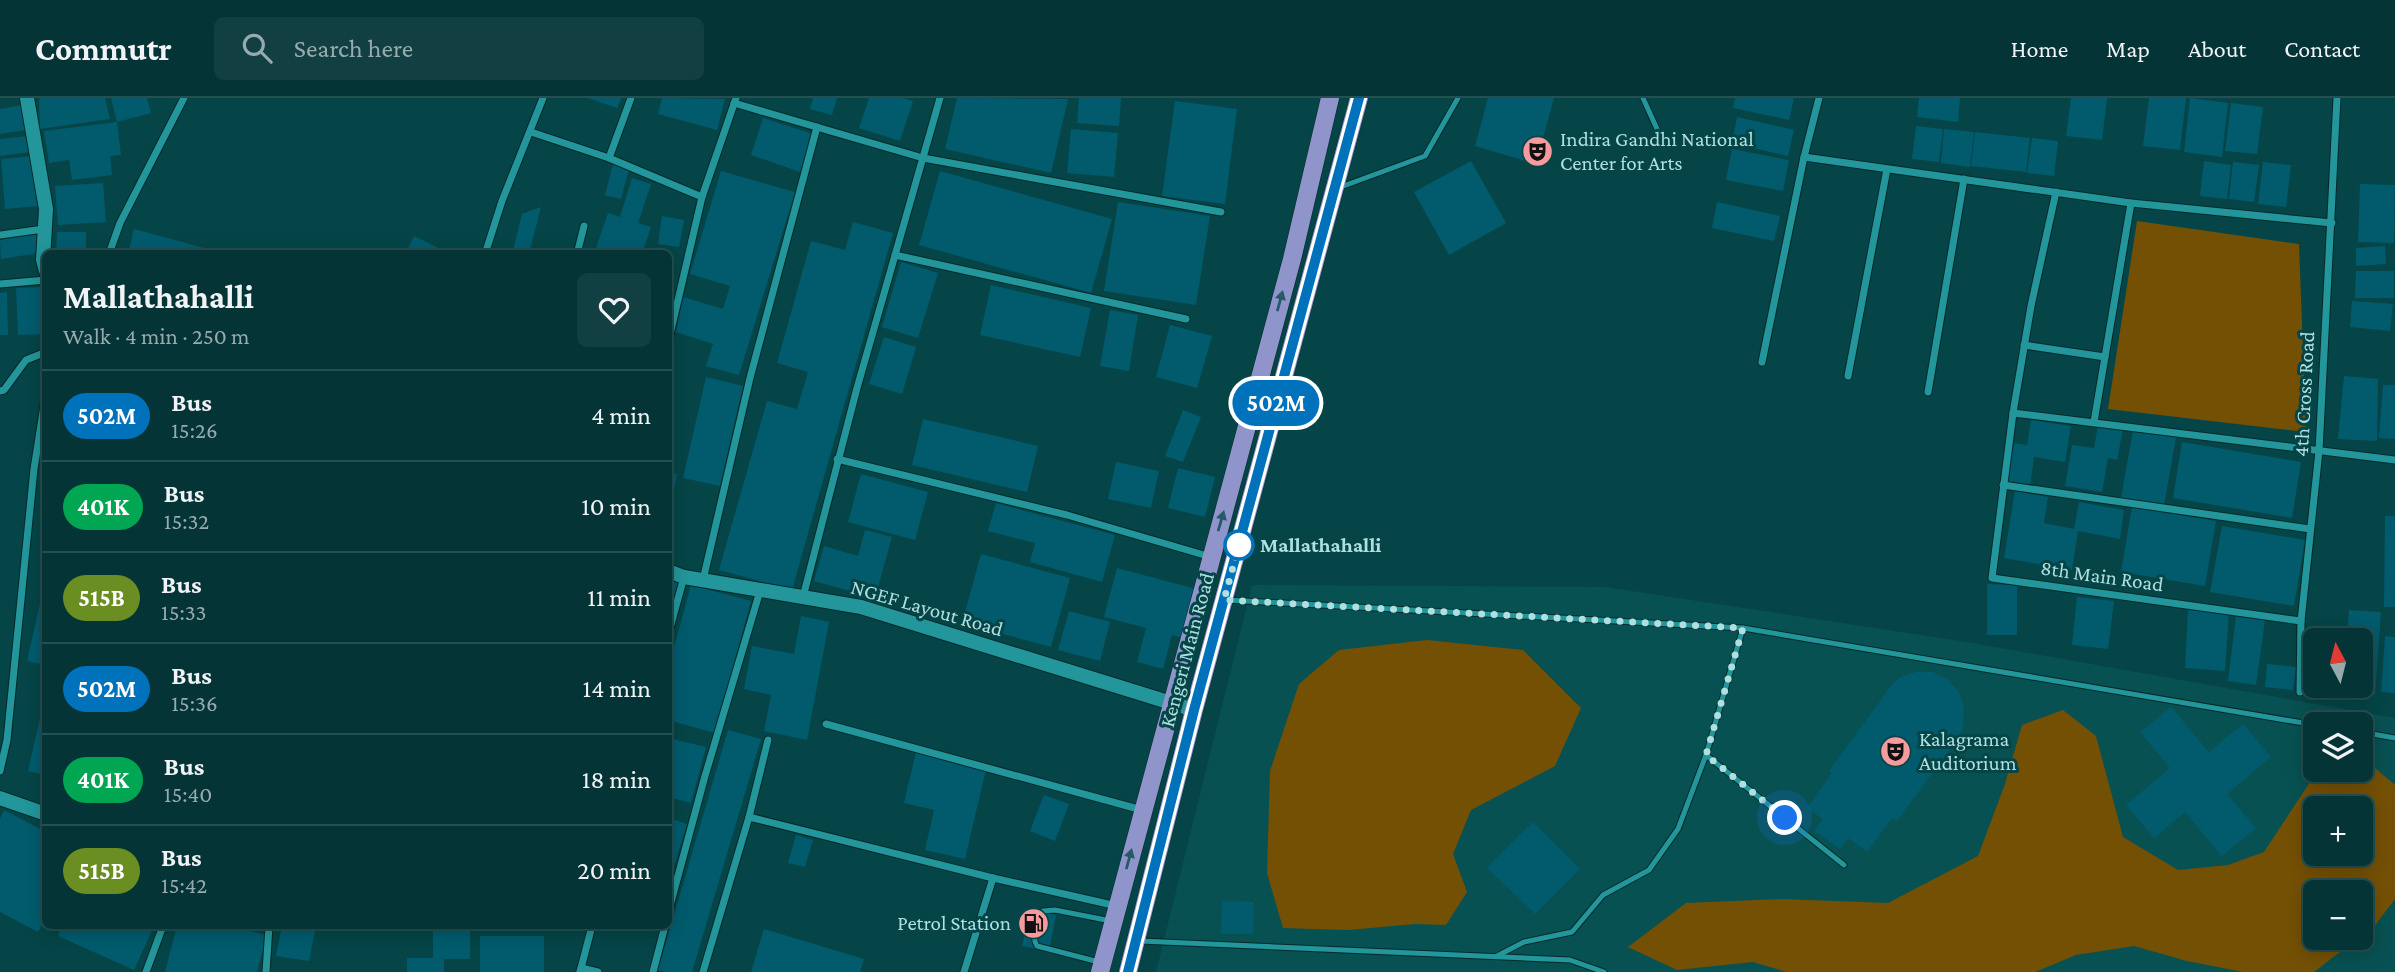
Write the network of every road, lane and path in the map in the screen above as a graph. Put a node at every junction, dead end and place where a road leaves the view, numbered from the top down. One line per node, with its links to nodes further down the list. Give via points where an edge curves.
1 (27, 98): 28 (street, via 46,209)
2 (184, 98): 31 (street)
3 (543, 98): 14 (street)
4 (631, 98): 17 (street)
5 (940, 98): 18 (street)
6 (1330, 98): 54 (main road, Kengeri Main Road, one-way to 6, via 1292,259)
7 (1359, 98): 21 (main road, Kengeri Main Road)
8 (1458, 98): 21 (lane, via 1426,156)
9 (1643, 98): 15 (lane)
10 (1819, 98): 16 (street)
11 (2337, 98): 26 (street, 4th Cross Road)
12 (735, 100): 13 (street); 23 (street)
13 (817, 127): 18 (street); 57 (street, via 750,378)
14 (531, 132): 17 (street); 32 (street)
15 (1661, 139)
16 (1804, 157): 19 (street); 42 (street)
17 (609, 158): 23 (street)
18 (923, 158): 25 (street); 34 (street)
19 (1887, 169): 20 (street); 43 (street)
20 (1964, 179): 22 (street); 45 (street)
21 (1335, 189): 60 (main road, Kengeri Main Road)
22 (2056, 192): 24 (street); 39 (street)
23 (702, 197): 38 (street)
24 (2131, 203): 26 (street); 41 (street)
25 (1221, 212)
26 (2332, 223): 49 (street, 4th Cross Road)
27 (584, 226): 33 (street)
28 (45, 229): 29 (street); 30 (street)
29 (0, 235)
30 (44, 250)
31 (110, 250)
32 (486, 250)
33 (579, 250)
34 (895, 255): 37 (street); 50 (street)
35 (42, 280): 36 (street)
36 (0, 284)
37 (1186, 319)
38 (672, 325)
39 (2024, 345): 41 (street); 46 (street)
40 (42, 354): 44 (street, via 26,360)
41 (2105, 357): 48 (street)
42 (1762, 362)
43 (1847, 376)
44 (0, 391)
45 (1928, 392)
46 (2013, 413): 48 (street); 52 (street)
47 (42, 419): 73 (street)
48 (2094, 422): 49 (street)
49 (2319, 451): 51 (street); 53 (street, 4th Cross Road)
50 (838, 459): 54 (street, via 1067,515); 59 (street)
51 (2395, 460)
52 (2003, 485): 53 (street); 62 (street, 8th Main Road, via 1992,578)
53 (2310, 529): 62 (street, 4th Cross Road)
54 (1211, 557): 65 (main road, Kengeri Main Road)
55 (672, 572): 56 (street, NGEF Layout Road)
56 (684, 577): 57 (street, NGEF Layout Road); 61 (street)
57 (703, 580): 58 (street, NGEF Layout Road)
58 (760, 590): 59 (street, NGEF Layout Road); 80 (street)
59 (803, 598): 65 (street, NGEF Layout Road, via 861,607)
60 (1224, 600): 63 (lane); 66 (main road, Kengeri Main Road)
61 (672, 620)
62 (2301, 621): 64 (street, 4th Cross Road)
63 (1743, 628): 67 (lane); 72 (lane)
64 (2300, 692)
65 (1170, 704): 66 (street, NGEF Layout Road); 75 (main road, Kengeri Main Road)
66 (1194, 710): 86 (main road, Kengeri Main Road)
67 (2303, 723)
68 (826, 724): 75 (street)
69 (2373, 735): 70 (lane)
70 (2395, 738)
71 (768, 740): 77 (street)
72 (1706, 755): 78 (lane); 87 (lane, via 1678,829 1649,870 1603,895 1572,932 1524,942)
73 (0, 771)
74 (0, 798): 76 (street)
75 (1142, 810): 81 (main road, Kengeri Main Road, one-way to 75)
76 (42, 813)
77 (749, 817): 79 (street); 94 (street)
78 (1844, 865)
79 (993, 878): 81 (street); 95 (street)
80 (672, 898)
81 (1115, 914): 88 (main road, Kengeri Main Road); 88 (lane, via 1055,910 1043,911 1038,917 1033,938 1037,946)
82 (162, 929): 90 (street)
83 (268, 929): 91 (street)
84 (591, 929): 89 (street)
85 (664, 929): 93 (street)
86 (1137, 940): 87 (lane); 96 (main road, Kengeri Main Road)
87 (1494, 957): 97 (lane, via 1570,960)
88 (1101, 967)
89 (581, 970): 92 (street)
90 (146, 972)
91 (266, 972)
92 (598, 972)
93 (653, 972)
94 (703, 972)
95 (964, 972)
96 (1128, 972)
97 (1604, 972)

